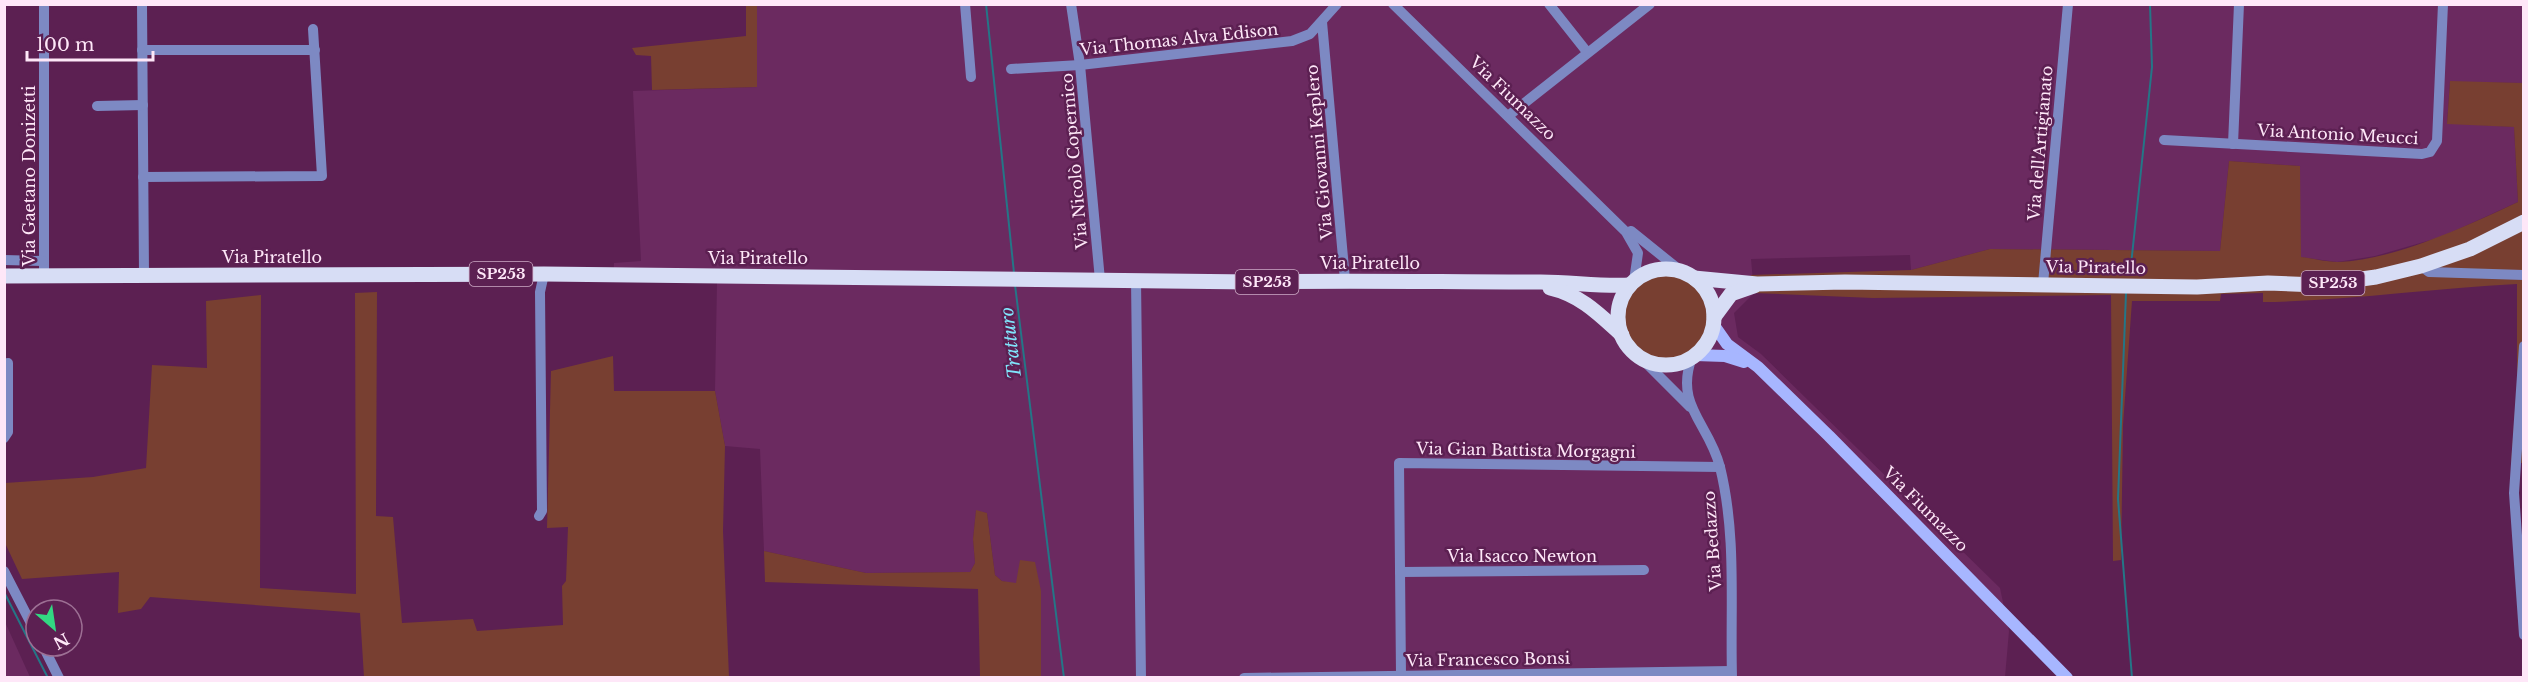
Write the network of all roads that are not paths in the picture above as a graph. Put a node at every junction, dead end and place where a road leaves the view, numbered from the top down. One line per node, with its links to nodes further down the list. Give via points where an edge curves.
1 (44, 4): 30 (street, Via Gaetano Donizetti)
2 (142, 4): 14 (street)
3 (965, 4): 19 (street)
4 (1071, 4): 17 (street, Via Nicolò Copernico)
5 (1337, 4): 12 (street, Via Thomas Alva Edison)
6 (1393, 4): 22 (street, Via Fiumazzo)
7 (1549, 4): 16 (street)
8 (1650, 4): 16 (street)
9 (2068, 4): 42 (street, Via dell'Artigianato)
10 (2238, 4): 24 (street, Via Antonio Meucci)
11 (2443, 4): 24 (street, Via Antonio Meucci, via 2437,141 2430,152)
12 (1322, 22): 17 (street, Via Thomas Alva Edison, via 1310,34 1292,41); 38 (street, Via Giovanni Keplero)
13 (314, 30): 15 (street)
14 (142, 50): 15 (street); 20 (street)
15 (315, 50): 25 (street, via 322,176)
16 (1587, 52): 22 (street)
17 (1080, 65): 18 (street, Via Thomas Alva Edison); 36 (street, Via Nicolò Copernico)
18 (1011, 69)
19 (970, 77)
20 (143, 105): 21 (street); 25 (street)
21 (97, 106)
22 (1508, 116): 26 (street, Via Fiumazzo)
23 (2164, 140): 24 (street)
24 (2234, 144)
25 (143, 177): 32 (street)
26 (1611, 215): 33 (street, Via Fiumazzo); 40 (street, Via Fiumazzo, via 1637,249)
27 (2523, 222): 29 (main road, Via Piratello / SP253, via 2470,249)
28 (4, 261): 30 (street)
29 (2421, 266): 34 (street, Via Piratello, via 2429,272); 42 (main road, Via Piratello / SP253, via 2317,285)
30 (43, 268): 32 (main road, Via Piratello / SP253); 35 (main road, Via Piratello / SP253)
31 (544, 274): 32 (main road, Via Piratello / SP253); 36 (main road, Via Piratello / SP253); 53 (street, via 540,292)
32 (144, 275)
33 (1688, 275): 40 (main road, SP253, via 1662,269); 41 (main road, Via Piratello / SP253); 43 (main road, via 1707,291)
34 (2523, 275)
35 (4, 276)
36 (1100, 280): 37 (main road, Via Piratello / SP253)
37 (1136, 280): 38 (main road, Via Piratello / SP253); 64 (street)
38 (1345, 280): 39 (main road, Via Piratello / SP253)
39 (1512, 282): 40 (main road, Via Piratello / SP253, via 1608,286); 44 (main road, Via Piratello / SP253, via 1571,295 1597,311)
40 (1632, 283): 44 (main road, via 1620,304)
41 (1769, 284): 42 (main road, Via Piratello / SP253); 43 (main road, Via Piratello / SP253, via 1731,294)
42 (2043, 284)
43 (1714, 320): 46 (main road, SP253, via 1707,341); 49 (street, Via Fiumazzo, via 1727,344)
44 (1622, 335): 47 (main road, SP253)
45 (2523, 346): 58 (street, via 2514,493)
46 (1694, 356): 47 (main road, via 1663,365); 49 (street, Via Fiumazzo, via 1725,356); 50 (street, Via Bedazzo, via 1685,384)
47 (1641, 358): 50 (street, Via Bedazzo)
48 (8, 363): 51 (street, via 8,432)
49 (1758, 367): 66 (street, Via Fiumazzo)
50 (1692, 410): 52 (street, Via Bedazzo, via 1712,441)
51 (4, 438)
52 (1720, 467): 56 (street, Via Gian Battista Morgagni, via 1399,463); 60 (street, Via Bedazzo, via 1732,560)
53 (539, 516)
54 (4, 570): 57 (street)
55 (1644, 570): 56 (street, Via Isacco Newton)
56 (1400, 572): 61 (street, Via Gian Battista Morgagni)
57 (24, 609)
58 (2523, 635)
59 (49, 658): 63 (street)
60 (1732, 674): 61 (street, Via Francesco Bonsi)
61 (1401, 675): 62 (street, Via Francesco Bonsi)
62 (1285, 677): 65 (street, Via Francesco Bonsi)
63 (59, 678)
64 (1141, 678)
65 (1244, 678)
66 (2067, 678)

